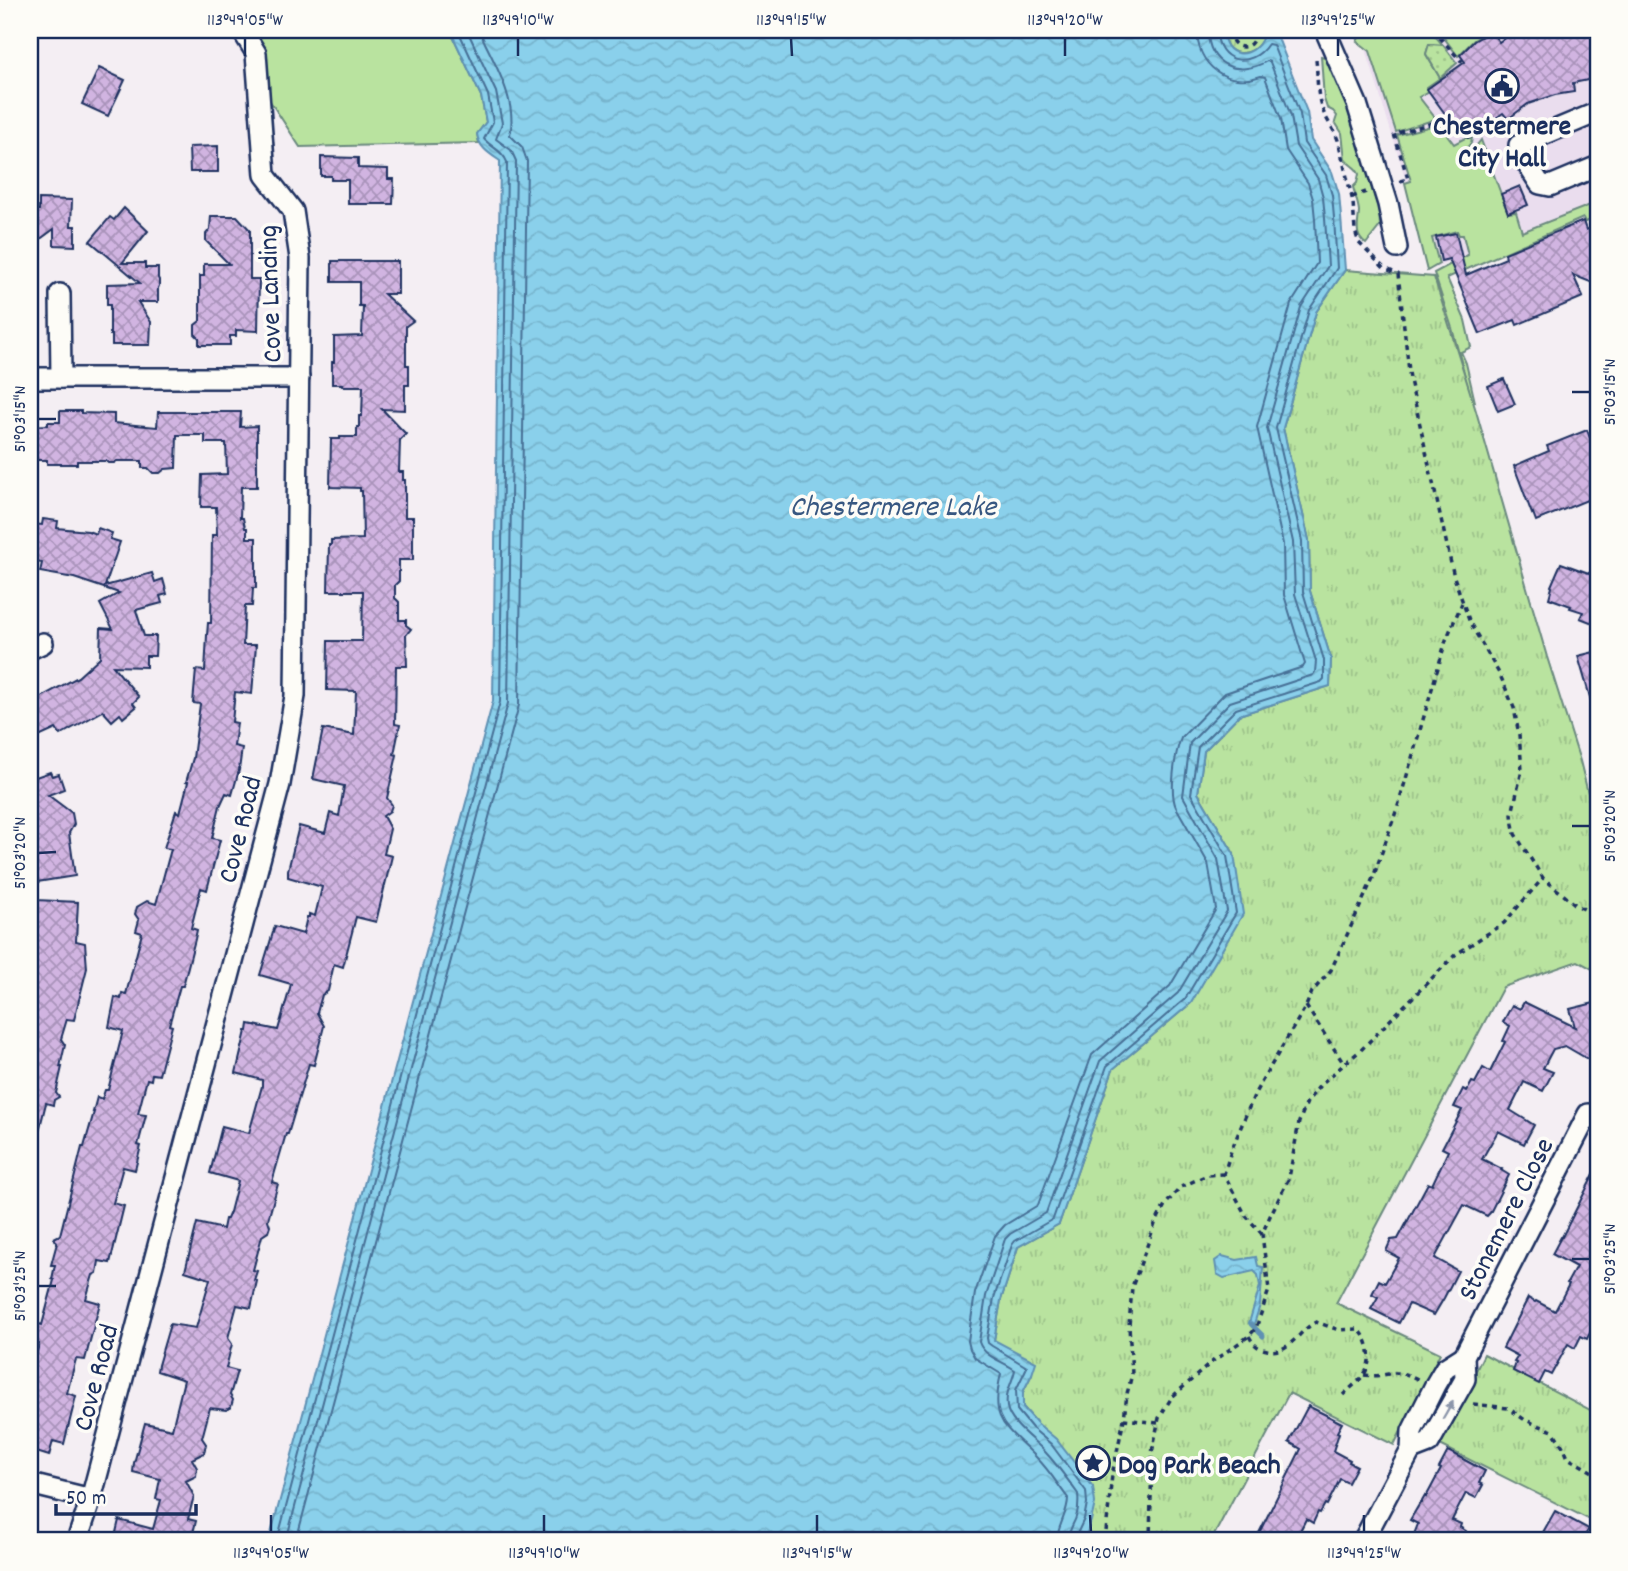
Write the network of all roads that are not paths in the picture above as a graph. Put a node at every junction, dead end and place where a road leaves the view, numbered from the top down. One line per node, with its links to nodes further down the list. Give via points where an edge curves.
1 (239, 30): 9 (street, Cove Landing, via 256,53 265,175 293,211 300,258)
2 (1325, 30): 5 (street, via 1357,104)
3 (1598, 112): 4 (street, via 1519,145 1540,184 1550,186)
4 (1598, 166)
5 (1397, 248)
6 (60, 294): 8 (street)
7 (30, 378): 8 (street)
8 (61, 378): 9 (street)
9 (299, 378): 12 (street, Cove Road, via 296,685 280,784)
10 (1598, 1119): 14 (street, Stonemere Close, via 1588,1114 1464,1356 1445,1368 1435,1385 1412,1431 1411,1450)
11 (30, 1484): 12 (street)
12 (91, 1499): 13 (street, Cove Road)
13 (77, 1541)
14 (1363, 1541)

